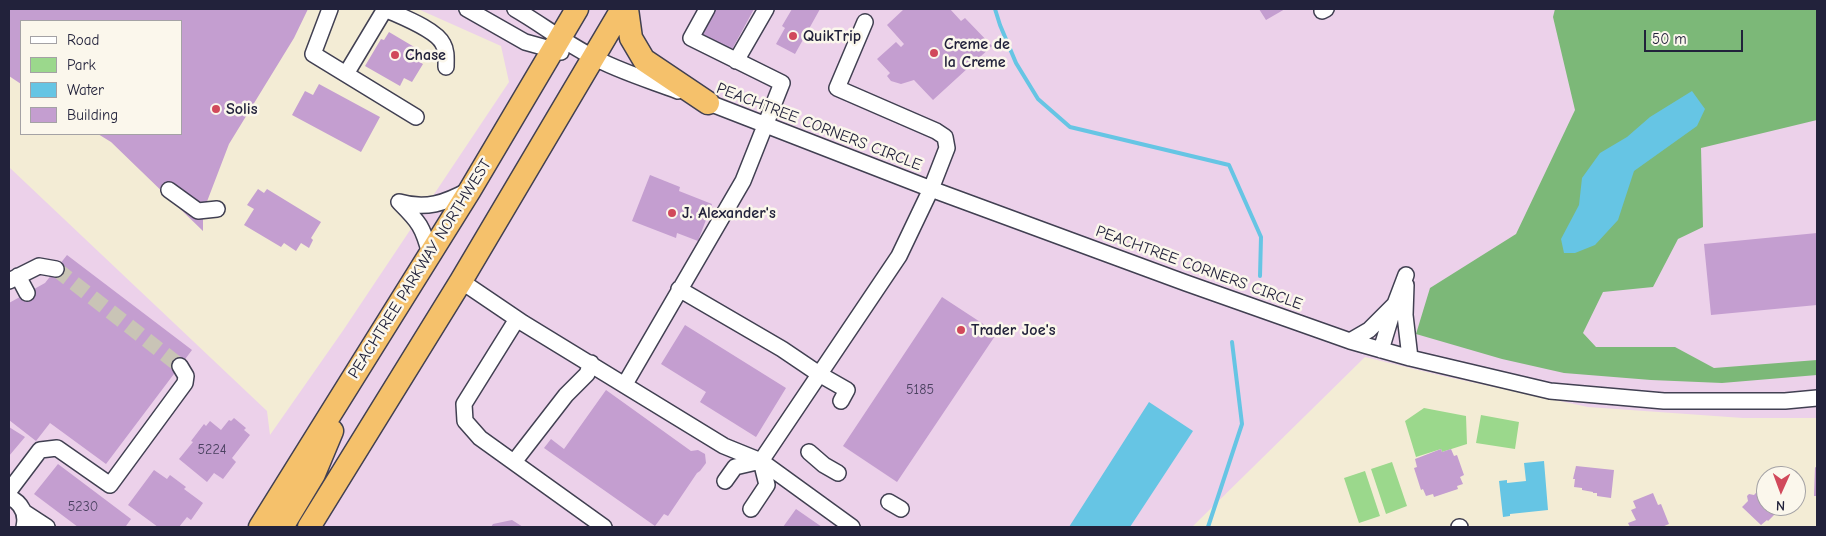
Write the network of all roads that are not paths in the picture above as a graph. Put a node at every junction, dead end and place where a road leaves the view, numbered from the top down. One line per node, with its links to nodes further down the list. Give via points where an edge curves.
1 (385, 9): 14 (street, via 434,33 443,42); 15 (street)
2 (468, 9): 11 (street, PEACHTREE CORNERS CIRCLE, via 525,42)
3 (515, 9): 11 (street, PEACHTREE CORNERS CIRCLE, via 539,23)
4 (576, 9): 11 (highway, PEACHTREE PARKWAY NORTHWEST)
5 (622, 9): 12 (highway)
6 (627, 9): 16 (highway, via 630,38 644,60)
7 (707, 9): 13 (street, via 691,38)
8 (766, 9): 13 (street)
9 (325, 10): 15 (street, via 313,54)
10 (864, 22): 19 (street, via 837,88 936,130 945,137 947,148)
11 (556, 44): 12 (street, PEACHTREE CORNERS CIRCLE); 21 (highway, PEACHTREE PARKWAY NORTHWEST)
12 (593, 58): 16 (street, PEACHTREE CORNERS CIRCLE); 26 (highway)
13 (736, 61): 18 (street, via 782,83)
14 (446, 67)
15 (346, 74): 17 (street)
16 (708, 103): 18 (street, PEACHTREE CORNERS CIRCLE)
17 (416, 117)
18 (766, 126): 19 (street, PEACHTREE CORNERS CIRCLE); 27 (street, via 743,181)
19 (931, 189): 31 (street, PEACHTREE CORNERS CIRCLE); 36 (street, via 899,256)
20 (169, 190): 22 (street, via 198,211)
21 (470, 190): 23 (highway, PEACHTREE PARKWAY NORTHWEST); 23 (street, via 440,204 413,206 399,202 420,223)
22 (217, 209)
23 (430, 254): 38 (highway, PEACHTREE PARKWAY NORTHWEST)
24 (56, 269): 25 (street, via 40,266)
25 (13, 279): 28 (street)
26 (461, 281): 30 (street); 53 (highway)
27 (679, 289): 36 (street); 37 (street)
28 (27, 293)
29 (1395, 304): 31 (street, via 1369,330); 32 (street); 33 (street, via 1406,275 1405,315)
30 (517, 319): 34 (street); 43 (street, via 464,404 464,421 480,438)
31 (1350, 341): 32 (street, PEACHTREE CORNERS CIRCLE)
32 (1381, 350): 33 (street, PEACHTREE CORNERS CIRCLE)
33 (1410, 358): 39 (street, PEACHTREE CORNERS CIRCLE, via 1550,391 1664,401)
34 (591, 363): 37 (street); 43 (street, via 587,374 566,395)
35 (180, 366): 46 (street, via 186,376 185,383 110,485 57,448 40,450)
36 (819, 374): 40 (street, via 847,390); 42 (street)
37 (625, 384): 42 (street, via 724,446)
38 (343, 394): 51 (highway, PEACHTREE PARKWAY NORTHWEST); 52 (highway, via 318,466)
39 (1817, 398)
40 (841, 401)
41 (809, 452): 44 (street)
42 (761, 461): 45 (street, via 736,467); 48 (street, via 767,486); 55 (street)
43 (514, 462): 54 (street)
44 (838, 472)
45 (725, 481)
46 (9, 491)
47 (9, 498): 49 (street, via 20,505)
48 (751, 508)
49 (24, 520): 50 (street)
50 (47, 527)
51 (260, 527)
52 (282, 527)
53 (309, 527)
54 (604, 527)
55 (852, 527)

